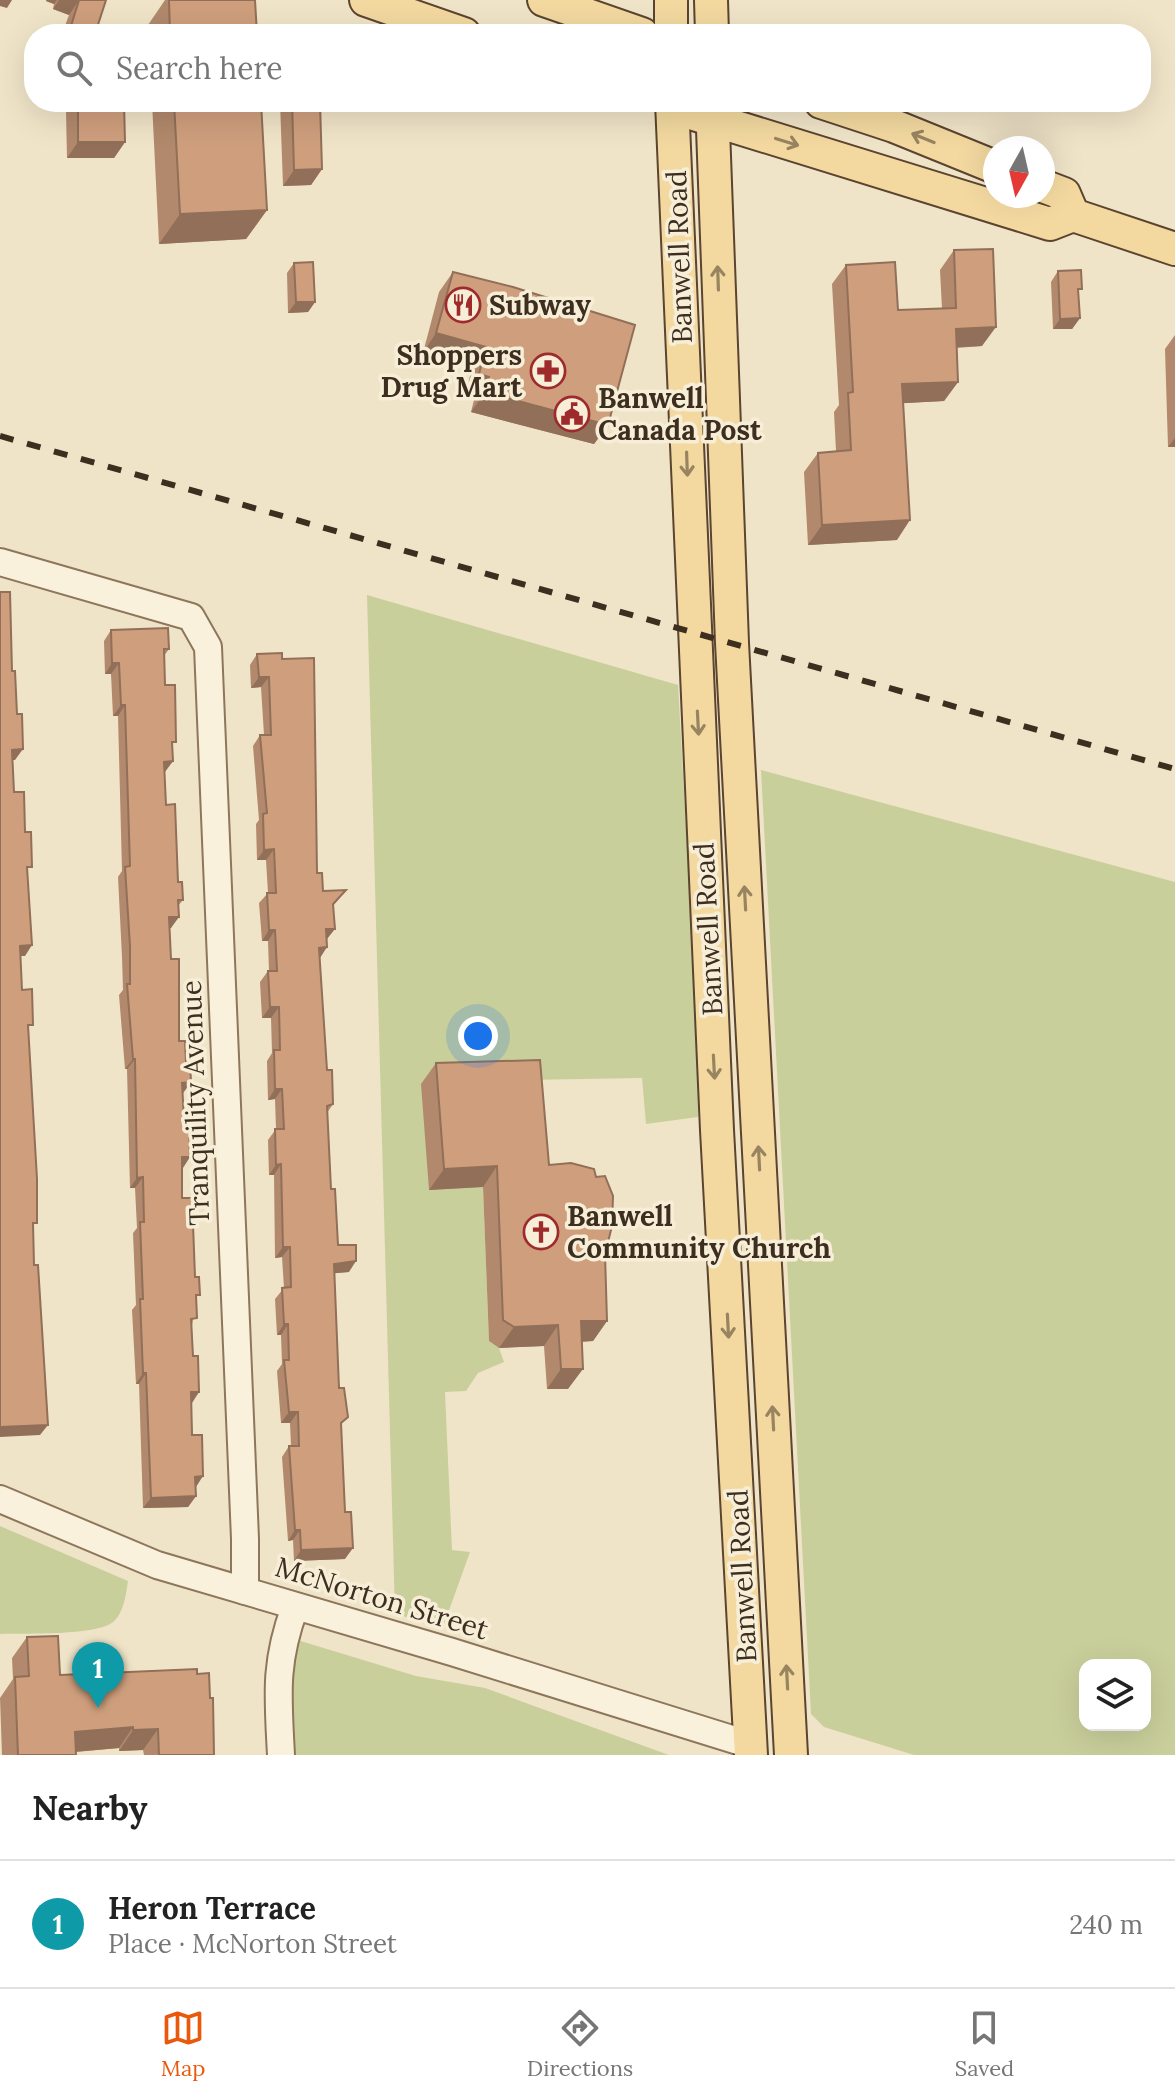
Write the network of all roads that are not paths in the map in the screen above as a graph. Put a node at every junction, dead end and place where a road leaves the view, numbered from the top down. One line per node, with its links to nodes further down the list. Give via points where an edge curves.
1 (366, 0): 5 (main road)
2 (544, 0): 6 (main road)
3 (671, 0): 7 (main road)
4 (711, 0): 8 (main road)
5 (435, 24)
6 (613, 24)
7 (671, 24)
8 (712, 24)
9 (668, 112): 21 (main road, Banwell Road, one-way to 21)
10 (712, 112): 23 (main road, Banwell Road, one-way to 10, via 732,643)
11 (715, 112): 15 (main road, one-way to 15, via 1050,224)
12 (851, 112): 13 (main road, one-way to 12)
13 (983, 162)
14 (1055, 191): 15 (main road, via 1064,194)
15 (1073, 215): 16 (main road)
16 (1175, 249)
17 (0, 562): 19 (street, Tranquility Avenue, via 191,617 208,647)
18 (0, 1499): 19 (street, McNorton Street, via 157,1565)
19 (245, 1591): 20 (street, McNorton Street)
20 (295, 1607): 21 (street, McNorton Street, via 467,1656); 22 (street, via 277,1675)
21 (751, 1750): 23 (main road)
22 (281, 1755)
23 (789, 1755)

